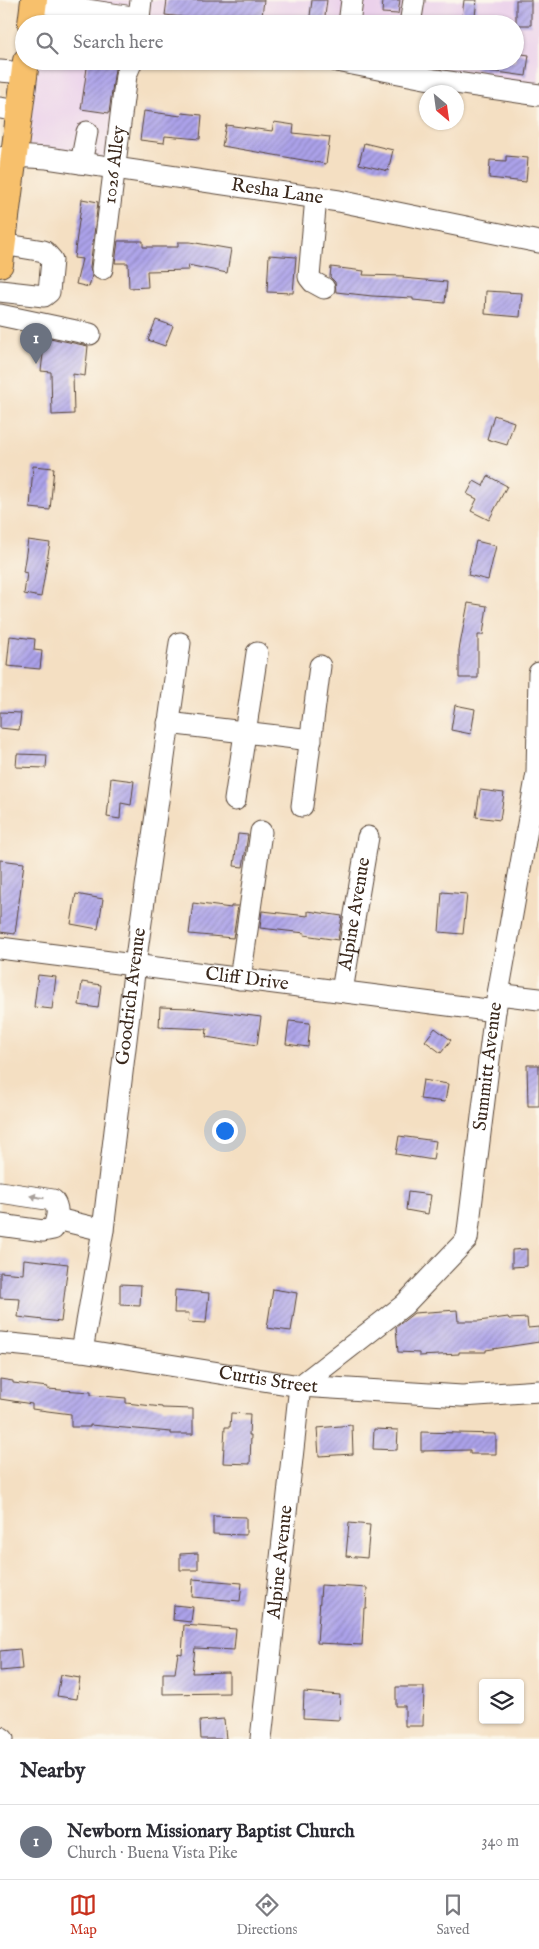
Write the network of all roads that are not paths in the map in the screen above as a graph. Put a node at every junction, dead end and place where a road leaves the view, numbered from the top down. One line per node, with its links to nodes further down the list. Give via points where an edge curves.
1 (141, 0): 7 (street)
2 (352, 0): 8 (street)
3 (414, 0): 9 (street)
4 (83, 5): 5 (street); 6 (street)
5 (33, 9)
6 (126, 15)
7 (139, 15)
8 (350, 15)
9 (412, 15)
10 (17, 70): 14 (main road)
11 (128, 70): 18 (street, 1026 Alley)
12 (383, 70): 13 (street)
13 (539, 95)
14 (9, 109): 16 (main road)
15 (87, 132): 17 (street)
16 (6, 157): 17 (street, Resha Lane, via 44,158); 20 (main road)
17 (81, 164): 18 (street, Resha Lane)
18 (114, 169): 19 (street, Resha Lane); 22 (street, 1026 Alley)
19 (316, 197): 21 (street, Resha Lane); 23 (street, via 310,277)
20 (2, 238): 24 (street, via 44,251 52,260 49,292 44,296)
21 (539, 242)
22 (102, 269)
23 (324, 288)
24 (0, 291)
25 (0, 315): 26 (street)
26 (90, 334)
27 (180, 643): 31 (street, Goodrich Avenue)
28 (257, 653): 32 (street)
29 (320, 666): 33 (street)
30 (539, 673): 34 (street, Summitt Avenue)
31 (168, 723): 32 (street); 40 (street, Goodrich Avenue)
32 (246, 731): 33 (street); 35 (street)
33 (311, 740): 36 (street)
34 (538, 773): 44 (street, Summitt Avenue)
35 (235, 800)
36 (302, 806)
37 (261, 832): 41 (street)
38 (368, 838): 42 (street, Alpine Avenue)
39 (0, 948): 40 (street, Cliff Drive)
40 (135, 965): 41 (street, Cliff Drive); 48 (street, Goodrich Avenue)
41 (240, 979): 42 (street, Cliff Drive)
42 (342, 991): 44 (street, Cliff Drive)
43 (539, 999): 44 (street, Cliff Drive)
44 (496, 1003): 51 (street, Summitt Avenue, via 467,1239 404,1305)
45 (0, 1192): 46 (street, one-way to 45, via 57,1206 53,1200)
46 (57, 1219): 47 (street, via 53,1229 43,1231); 48 (street)
47 (0, 1225)
48 (103, 1230): 50 (street, Goodrich Avenue)
49 (0, 1343): 50 (street, Curtis Street)
50 (82, 1350): 51 (street, Curtis Street)
51 (300, 1386): 52 (street, Curtis Street, via 462,1396); 55 (street, Alpine Avenue)
52 (539, 1391)
53 (0, 1737): 54 (street)
54 (3, 1739)
55 (260, 1739)

